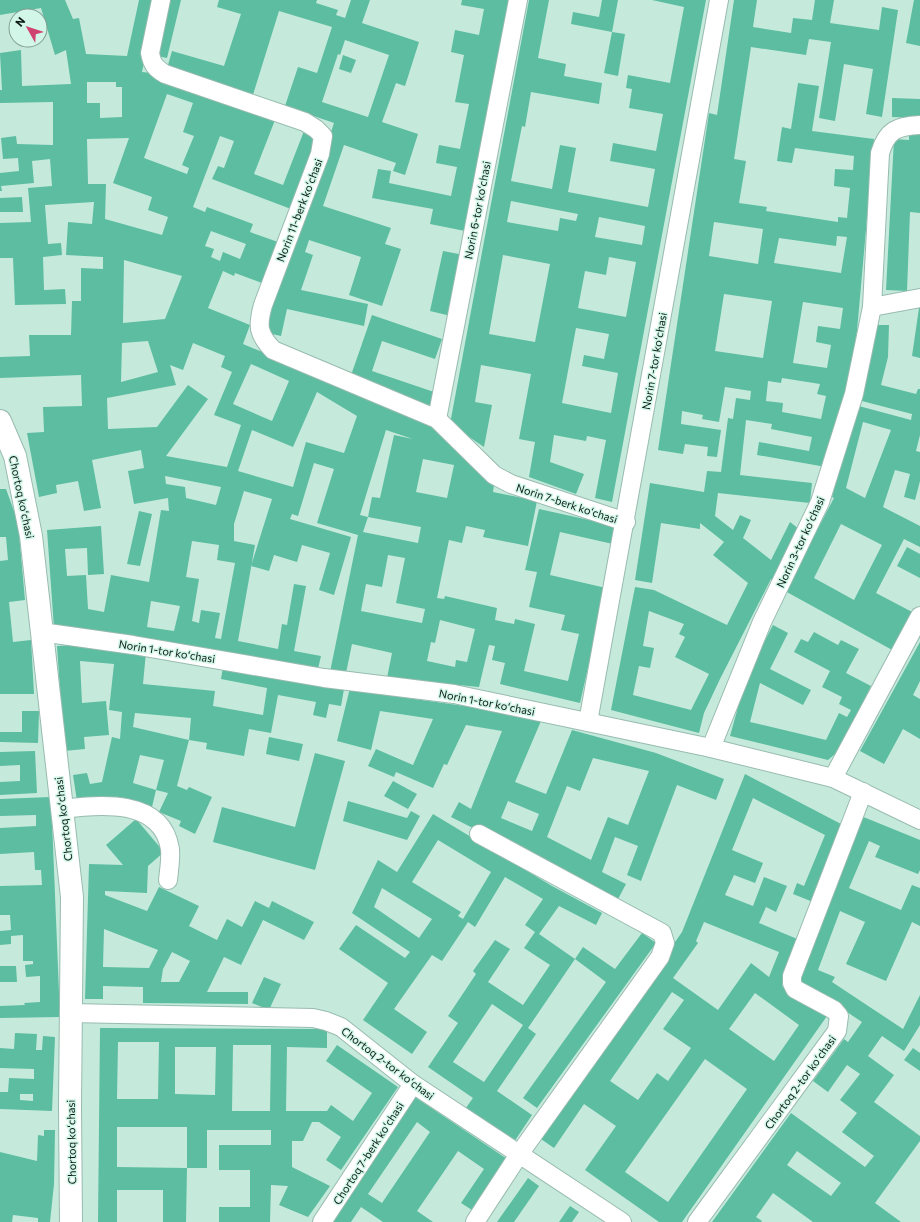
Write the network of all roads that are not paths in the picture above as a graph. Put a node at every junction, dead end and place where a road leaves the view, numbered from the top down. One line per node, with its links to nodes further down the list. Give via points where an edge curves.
1 (161, 0): 7 (street, Norin 11-berk koʻchasi, via 150,53 156,69 305,122 323,136 320,154 263,305 258,322 263,339 273,350)
2 (518, 0): 7 (street, Norin 6-tor koʻchasi)
3 (719, 0): 9 (street, Norin 7-tor koʻchasi)
4 (920, 125): 6 (street, Norin 3-tor koʻchasi, via 902,126 891,132 882,145)
5 (920, 298): 6 (street)
6 (872, 307): 13 (street, Norin 3-tor koʻchasi, via 854,394 820,502 762,622)
7 (437, 419): 9 (street, Norin 7-berk koʻchasi, via 494,475 511,484)
8 (0, 421): 11 (main road, Chortoq koʻchasi, via 15,456 31,536)
9 (626, 522): 12 (street, Norin 7-tor koʻchasi)
10 (920, 616): 14 (street)
11 (41, 632): 12 (street, Norin 1-tor koʻchasi, via 324,678 454,694); 16 (main road, Chortoq koʻchasi)
12 (588, 722): 13 (street, Norin 1-tor koʻchasi)
13 (711, 748): 14 (street, Norin 1-tor koʻchasi)
14 (833, 778): 15 (street, Norin 1-tor koʻchasi)
15 (863, 792): 17 (street, Norin 1-tor koʻchasi); 27 (street, Chortoq 2-tor koʻchasi, via 792,976 795,989 834,1010 839,1016 837,1031)
16 (62, 809): 19 (street, via 97,804 140,811 157,823 165,834 170,849); 20 (main road, Chortoq koʻchasi, via 72,897)
17 (920, 820)
18 (479, 834): 22 (street, via 662,933 665,943 660,957)
19 (168, 880)
20 (70, 1013): 21 (street, Chortoq 2-tor koʻchasi, via 313,1018 341,1027); 23 (main road, Chortoq koʻchasi)
21 (413, 1084): 22 (street, Chortoq 2-tor koʻchasi); 24 (street, Chortoq 7-berk koʻchasi)
22 (520, 1153): 25 (street); 26 (street, Chortoq 2-tor koʻchasi)
23 (71, 1222)
24 (322, 1222)
25 (475, 1222)
26 (622, 1222)
27 (697, 1222)

